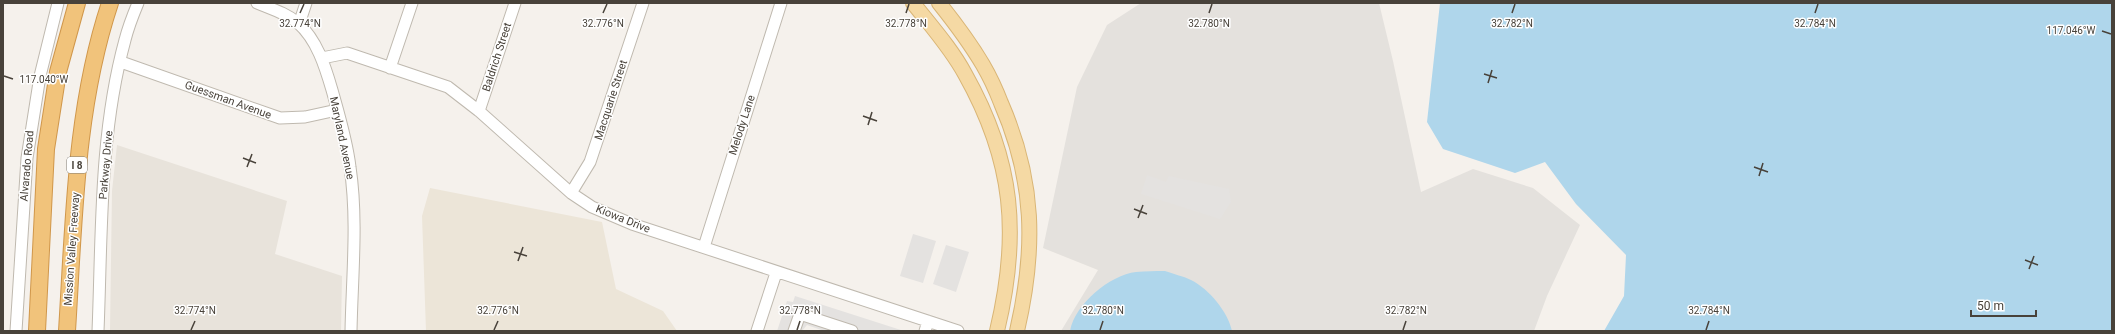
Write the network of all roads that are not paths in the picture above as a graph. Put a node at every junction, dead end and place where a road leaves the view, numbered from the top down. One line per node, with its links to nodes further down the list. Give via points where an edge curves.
1 (58, 3): 23 (street, Alvarado Road, via 40,76 28,151)
2 (77, 3): 24 (highway, via 58,72 46,149)
3 (110, 3): 25 (highway, Mission Valley Freeway / I 8, via 92,71 78,163)
4 (138, 3): 15 (street, Parkway Drive, via 125,40)
5 (257, 3): 13 (street, Maryland Avenue, via 284,13)
6 (306, 3): 13 (street)
7 (412, 3): 16 (street)
8 (515, 3): 18 (street, Baldrich Street)
9 (643, 3): 19 (street, Macquarie Street, via 590,162)
10 (780, 3): 20 (street, Melody Lane)
11 (913, 3): 32 (main road, via 965,74 995,142 1005,176 1010,212 1010,264)
12 (939, 3): 33 (main road, via 984,65 1015,134 1024,169 1030,212 1029,255 1025,298)
13 (299, 24): 14 (street, Maryland Avenue)
14 (322, 58): 16 (street, Kiowa Drive, via 346,53); 17 (street, Maryland Avenue)
15 (121, 62): 17 (street, Guessman Avenue, via 280,118 305,117); 26 (street, Parkway Drive, via 111,106 103,184)
16 (390, 68): 18 (street, Kiowa Drive, via 448,87)
17 (338, 110): 27 (street, Maryland Avenue, via 350,167 353,210)
18 (479, 111): 19 (street, Kiowa Drive)
19 (571, 194): 20 (street, Kiowa Drive, via 592,207 632,224)
20 (704, 247): 21 (street, Kiowa Drive)
21 (776, 273): 22 (street, Kiowa Drive); 28 (street)
22 (927, 326): 31 (street, Kiowa Drive)
23 (16, 331)
24 (37, 331)
25 (67, 331)
26 (98, 331)
27 (351, 331)
28 (757, 331)
29 (794, 331): 30 (street, via 800,314)
30 (852, 331)
31 (958, 331)
32 (997, 331)
33 (1017, 331)

